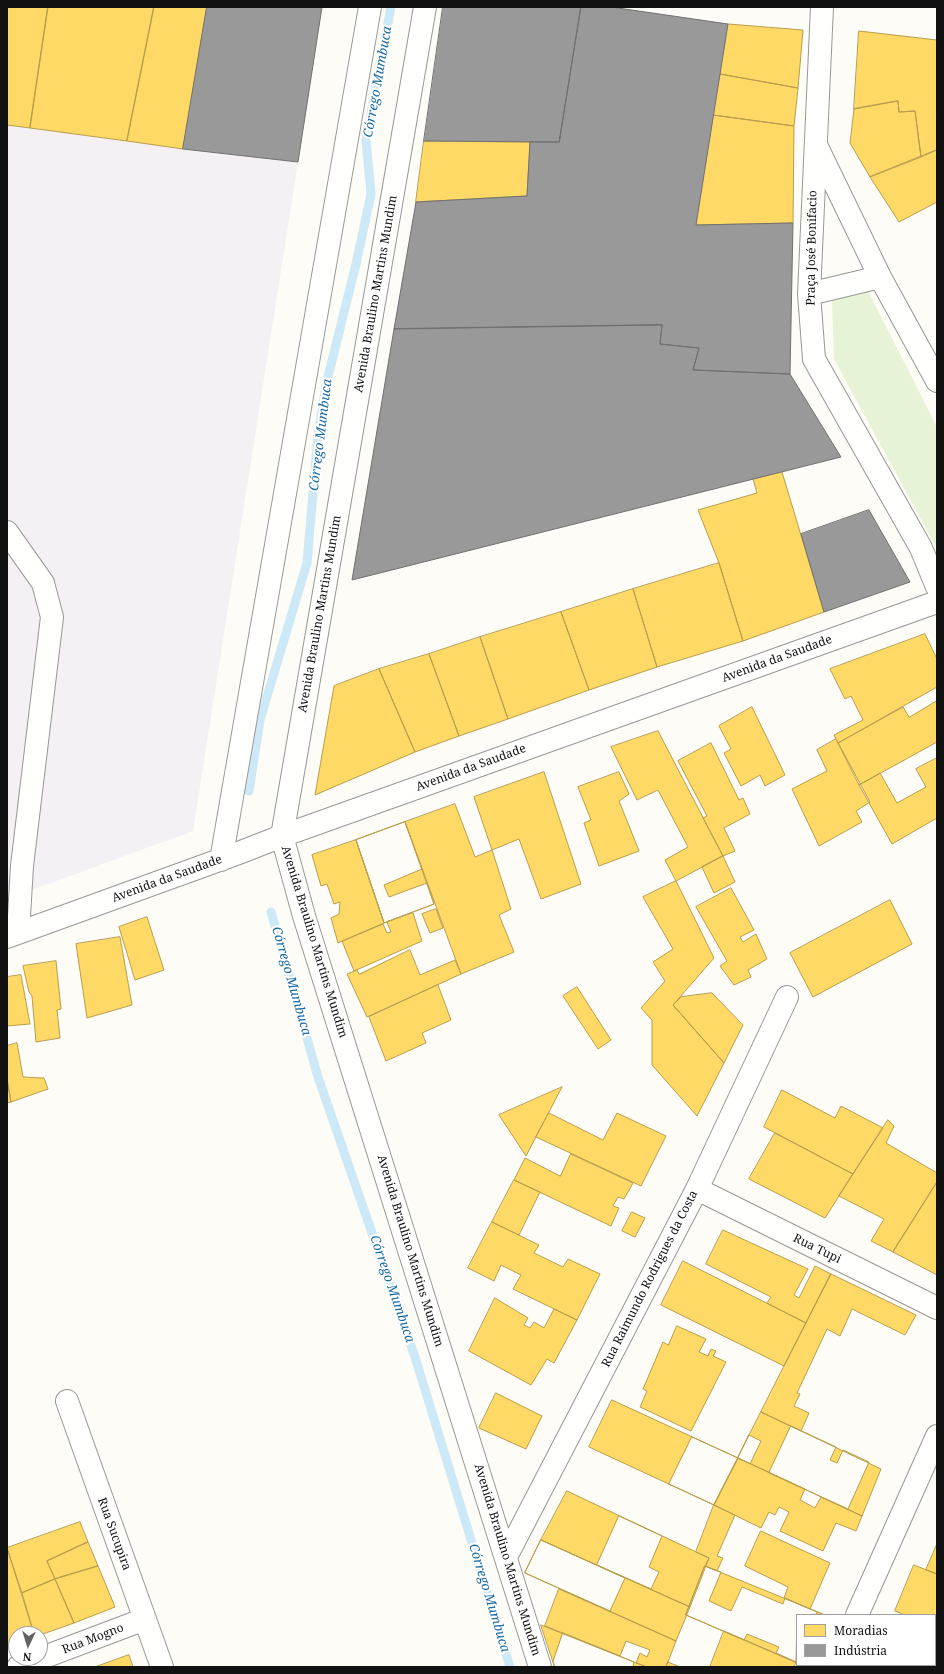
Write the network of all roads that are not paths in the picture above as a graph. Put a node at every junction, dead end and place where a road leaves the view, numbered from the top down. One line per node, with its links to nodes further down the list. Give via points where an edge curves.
1 (370, 7): 12 (street)
2 (425, 7): 11 (street, Avenida Braulino Martins Mundim)
3 (822, 7): 4 (street)
4 (815, 144): 5 (street, Praça José Bonifacio); 6 (street, Praça José Bonifacio)
5 (880, 277): 6 (street); 7 (street, Praça José Bonifacio)
6 (810, 294): 9 (street, Praça José Bonifacio, via 814,359 921,548)
7 (937, 381)
8 (7, 532): 13 (street, via 44,583 52,617)
9 (937, 587)
10 (937, 602): 11 (street, Avenida da Saudade)
11 (277, 837): 12 (street, Avenida da Saudade); 19 (street, Avenida Braulino Martins Mundim)
12 (229, 857): 13 (street, Avenida da Saudade)
13 (12, 935)
14 (787, 998): 15 (street, Rua Raimundo Rodrigues da Costa)
15 (697, 1189): 16 (street, Rua Tupi); 19 (street, Rua Raimundo Rodrigues da Costa)
16 (937, 1308)
17 (67, 1401): 21 (street, Rua Sucupira)
18 (937, 1436): 20 (street)
19 (506, 1557): 24 (street, Avenida Braulino Martins Mundim)
20 (857, 1614)
21 (145, 1619): 22 (street, Rua Mogno); 23 (street, Rua Sucupira)
22 (18, 1667)
23 (162, 1667)
24 (540, 1667)

